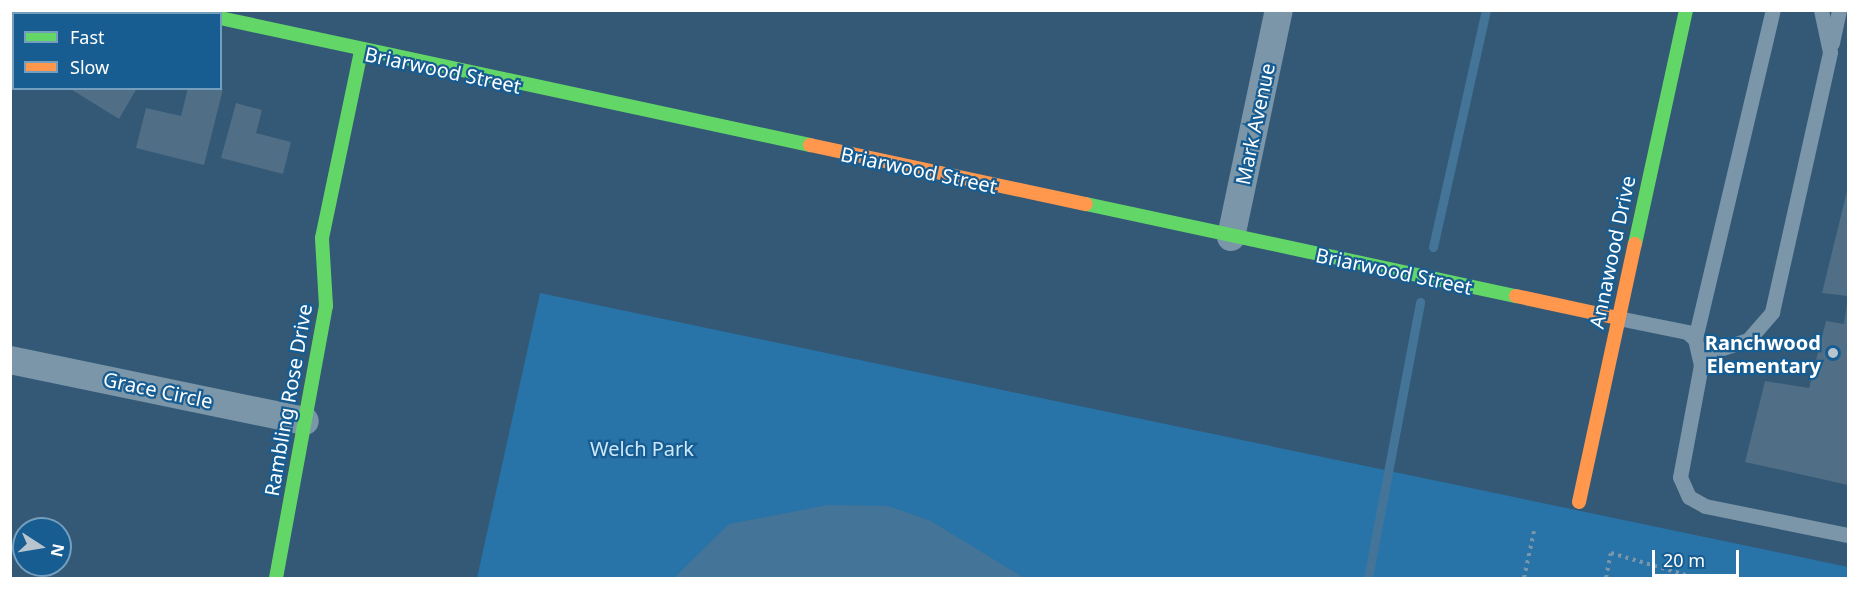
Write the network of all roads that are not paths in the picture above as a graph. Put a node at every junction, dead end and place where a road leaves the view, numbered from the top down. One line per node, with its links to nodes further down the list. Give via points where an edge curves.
1 (1279, 10): 9 (street, Mark Avenue)
2 (1686, 10): 10 (street, Annawood Drive)
3 (1773, 10): 11 (lane)
4 (1821, 10): 7 (lane)
5 (1839, 10): 7 (lane)
6 (222, 18): 8 (street, Briarwood Street)
7 (1830, 51): 12 (lane, via 1772,312 1748,340)
8 (360, 52): 9 (street, Briarwood Street); 14 (street, Rambling Rose Drive, via 322,238 326,306)
9 (1231, 237): 10 (street, Briarwood Street)
10 (1618, 318): 11 (lane, via 1687,332); 15 (street, Annawood Drive)
11 (1695, 339): 12 (lane)
12 (1700, 356): 16 (lane, via 1680,477 1689,497 1705,506)
13 (10, 360): 14 (street, Grace Circle)
14 (305, 421): 17 (street, Rambling Rose Drive)
15 (1579, 502)
16 (1848, 535)
17 (276, 579)

